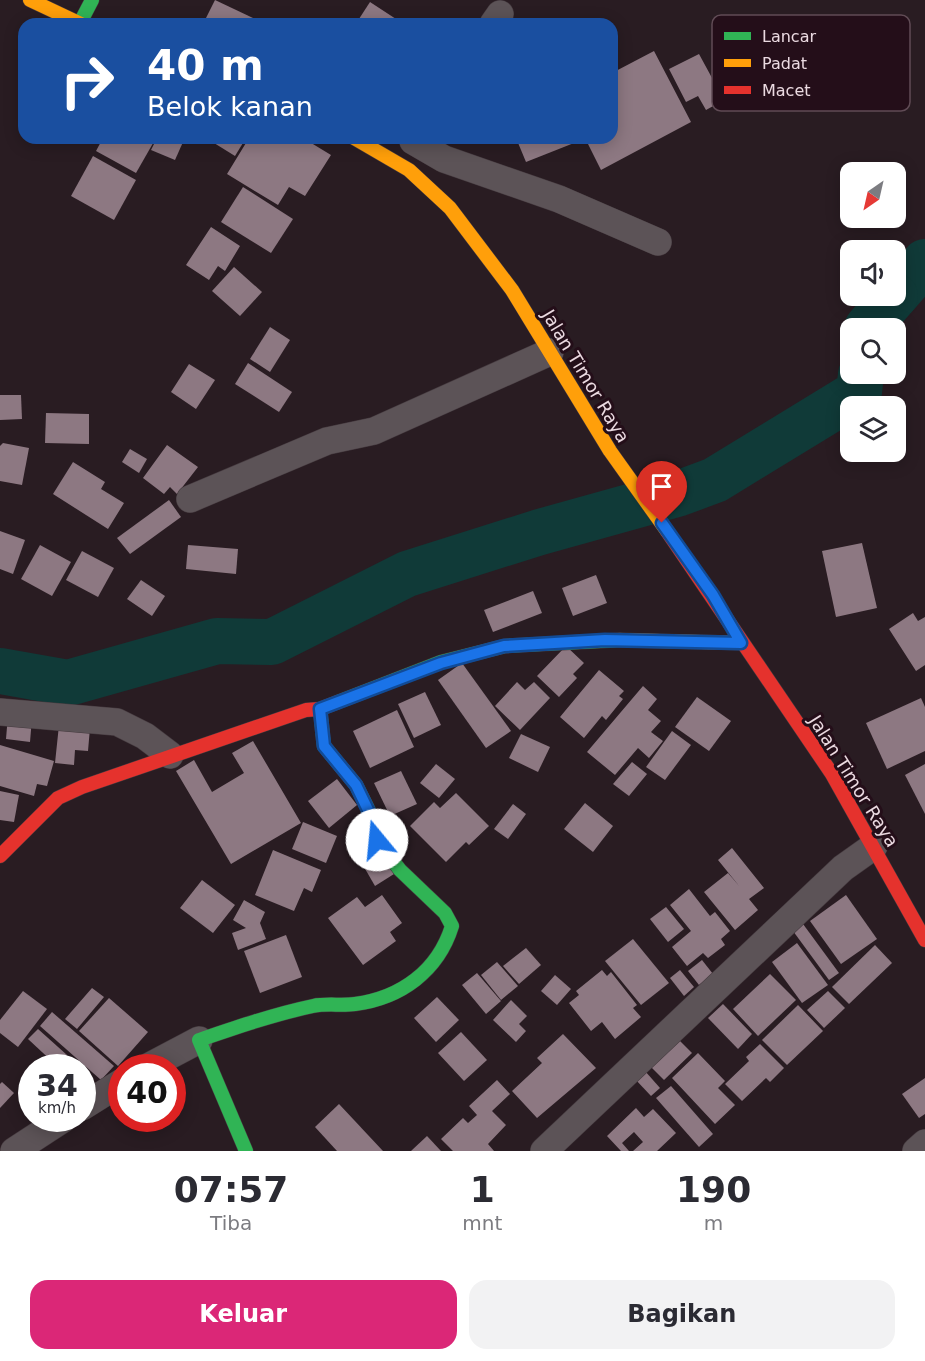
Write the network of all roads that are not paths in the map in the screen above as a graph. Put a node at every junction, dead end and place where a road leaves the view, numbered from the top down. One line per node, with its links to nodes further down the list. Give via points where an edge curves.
1 (30, 0): 3 (main road)
2 (92, 0): 4 (main road)
3 (68, 18)
4 (83, 18)
5 (365, 144): 8 (main road, Jalan Timor Raya)
6 (411, 144): 8 (street)
7 (420, 144): 9 (street, via 444,159 559,199)
8 (398, 163): 10 (main road, Jalan Timor Raya, via 450,208 512,290)
9 (657, 242)
10 (550, 352): 11 (street, via 374,430 327,441); 12 (main road, Jalan Timor Raya, via 610,452 713,595)
11 (190, 499)
12 (741, 643): 13 (main road, via 605,640 504,646 441,663); 16 (main road, Jalan Timor Raya, via 832,774)
13 (320, 709): 15 (main road, via 306,710 247,733); 19 (main road, via 324,746 356,785 377,840 400,870 445,913 452,926 446,949 409,987 356,1004 321,1004 266,1017)
14 (0, 712): 15 (street, via 117,722 145,735)
15 (170, 755): 17 (main road, via 58,798)
16 (874, 846): 18 (main road, Jalan Timor Raya); 25 (street, via 843,868)
17 (0, 856)
18 (925, 940)
19 (199, 1040): 20 (street); 24 (main road)
20 (172, 1054)
21 (43, 1132): 23 (street)
22 (925, 1143): 26 (street)
23 (14, 1151)
24 (246, 1151)
25 (544, 1151)
26 (916, 1151)

